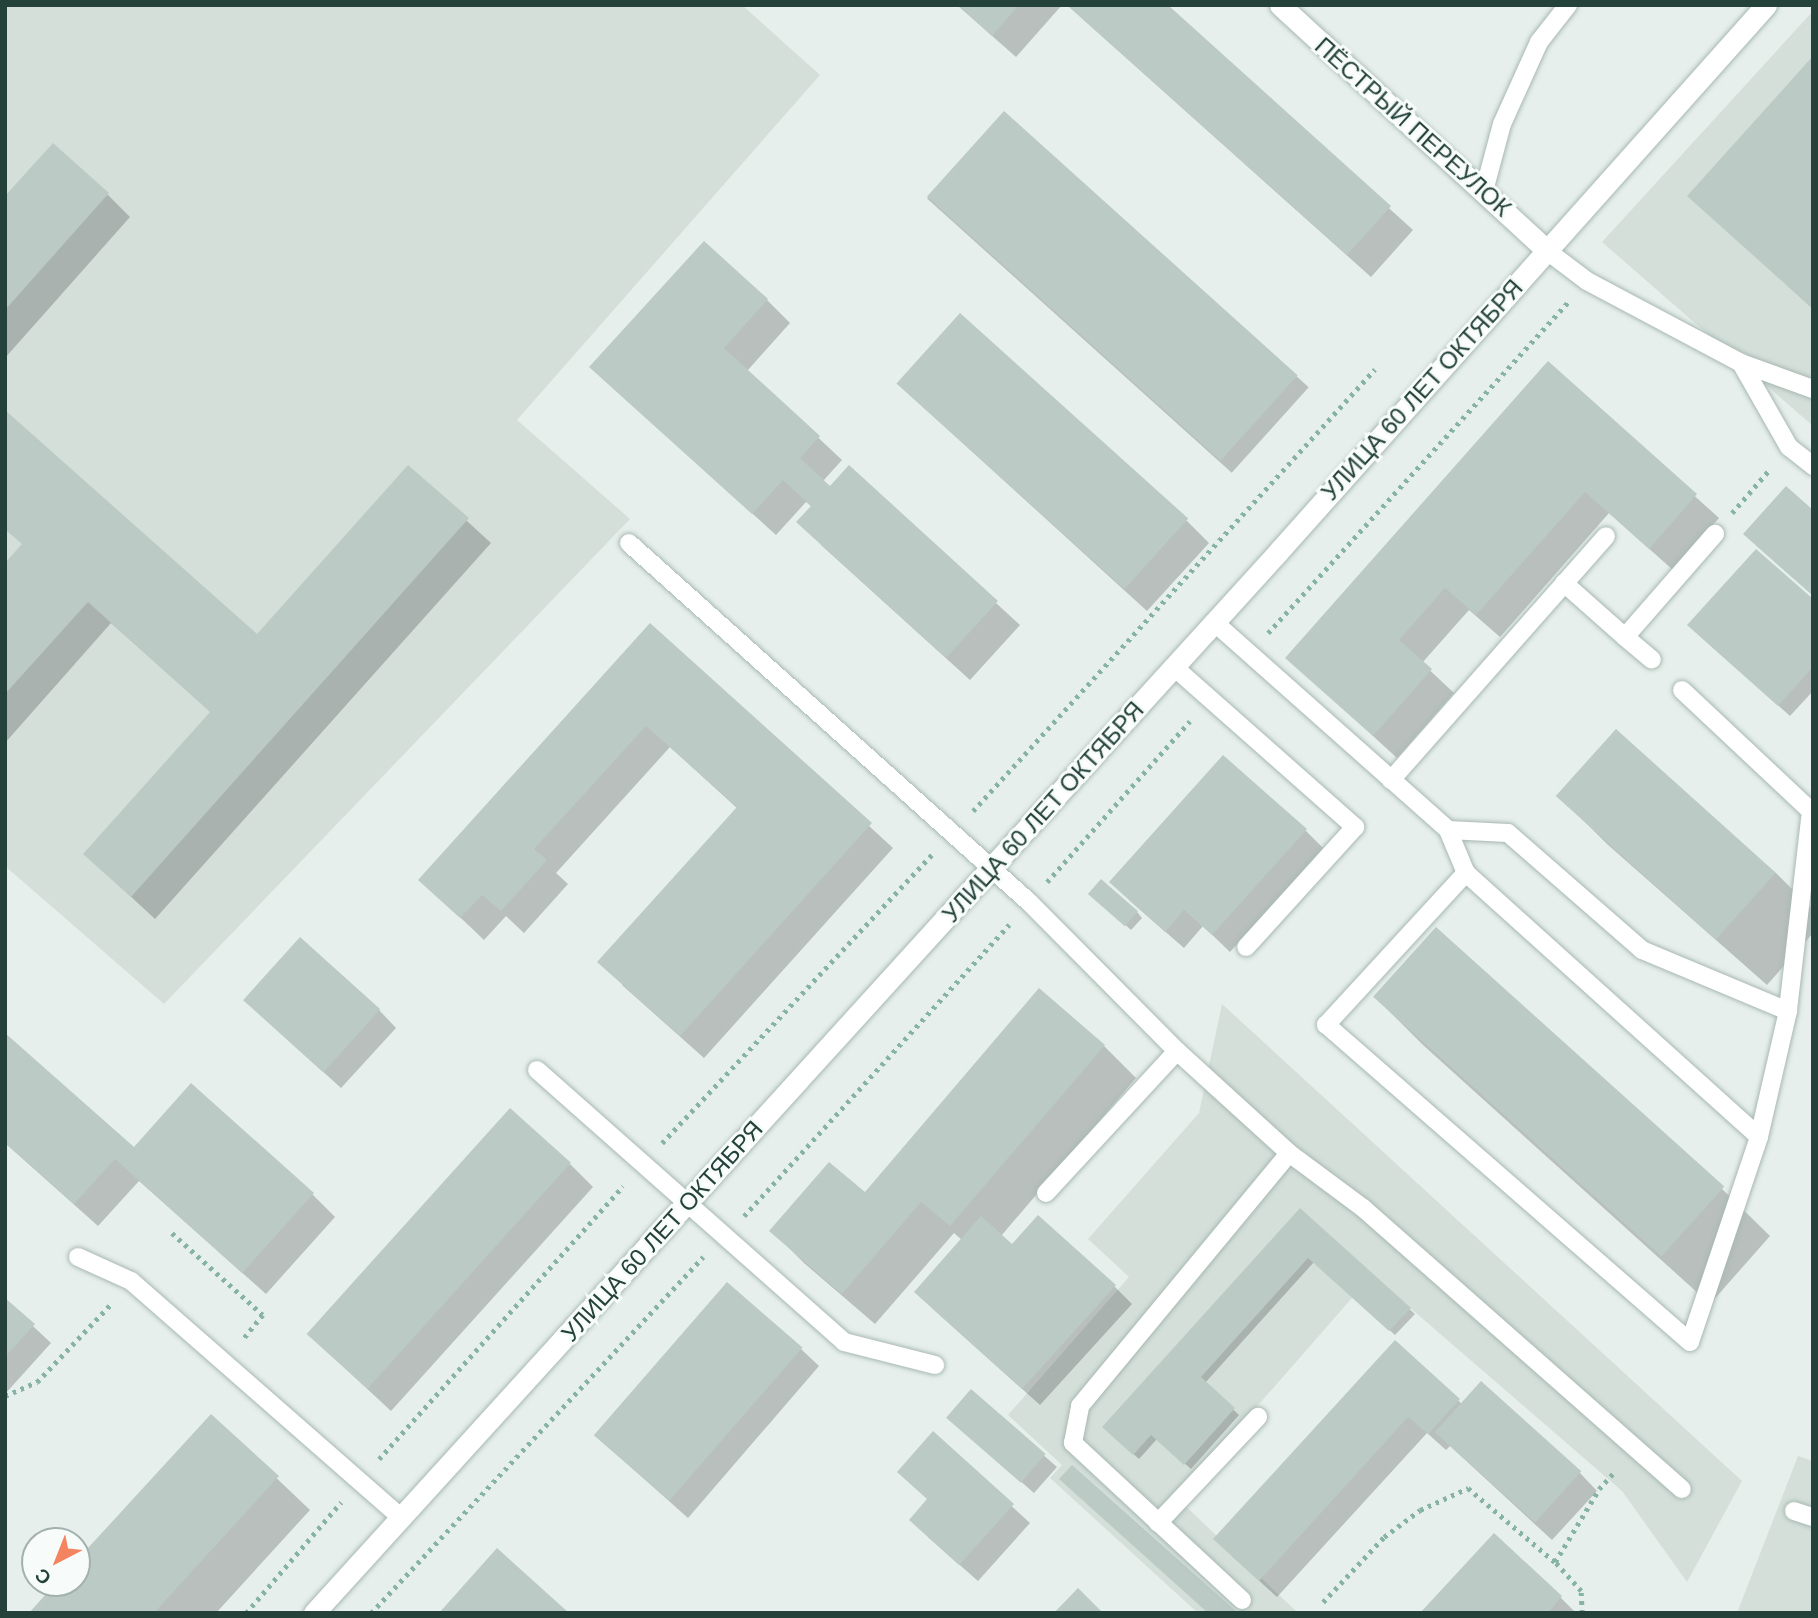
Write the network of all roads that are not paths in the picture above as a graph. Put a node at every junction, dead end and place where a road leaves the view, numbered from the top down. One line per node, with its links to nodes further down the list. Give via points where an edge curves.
1 (1280, 5): 4 (street, ПЁСТРЫЙ ПЕРЕУЛОК)
2 (1568, 5): 4 (lane, via 1539,42 1502,124)
3 (1766, 5): 5 (street, УЛИЦА 60 ЛЕТ ОКТЯБРЯ)
4 (1484, 191): 5 (street, ПЁСТРЫЙ ПЕРЕУЛОК)
5 (1546, 250): 6 (lane, via 1587,281); 13 (street, УЛИЦА 60 ЛЕТ ОКТЯБРЯ)
6 (1741, 363): 7 (lane); 8 (lane, via 1789,447)
7 (1813, 390)
8 (1813, 466)
9 (1715, 534): 14 (lane)
10 (1606, 536): 12 (lane)
11 (629, 543): 21 (lane)
12 (1564, 583): 14 (lane); 18 (lane)
13 (1214, 622): 16 (street, УЛИЦА 60 ЛЕТ ОКТЯБРЯ); 18 (lane)
14 (1625, 637): 15 (lane)
15 (1652, 660)
16 (1174, 667): 21 (street, УЛИЦА 60 ЛЕТ ОКТЯБРЯ); 23 (lane, via 1355,827)
17 (1682, 691): 19 (lane)
18 (1391, 780): 20 (lane)
19 (1812, 805): 24 (lane)
20 (1448, 830): 22 (lane); 24 (lane, via 1508,832 1643,950)
21 (991, 870): 25 (lane, via 1029,902); 30 (street, УЛИЦА 60 ЛЕТ ОКТЯБРЯ)
22 (1466, 873): 27 (lane); 27 (lane, via 1326,1025 1690,1342)
23 (1246, 947)
24 (1788, 1011): 27 (lane)
25 (1177, 1051): 28 (lane); 29 (lane)
26 (537, 1070): 30 (lane)
27 (1759, 1138)
28 (1289, 1153): 34 (lane, via 1363,1208); 38 (lane, via 1080,1406 1073,1443)
29 (1046, 1193)
30 (687, 1202): 32 (lane, via 844,1342); 36 (street, УЛИЦА 60 ЛЕТ ОКТЯБРЯ)
31 (78, 1258): 36 (lane, via 131,1281)
32 (935, 1365)
33 (1258, 1417): 38 (lane)
34 (1682, 1489)
35 (1794, 1511): 37 (lane)
36 (401, 1517): 40 (street, УЛИЦА 60 ЛЕТ ОКТЯБРЯ)
37 (1813, 1517)
38 (1158, 1522): 39 (lane)
39 (1242, 1600)
40 (314, 1613)

